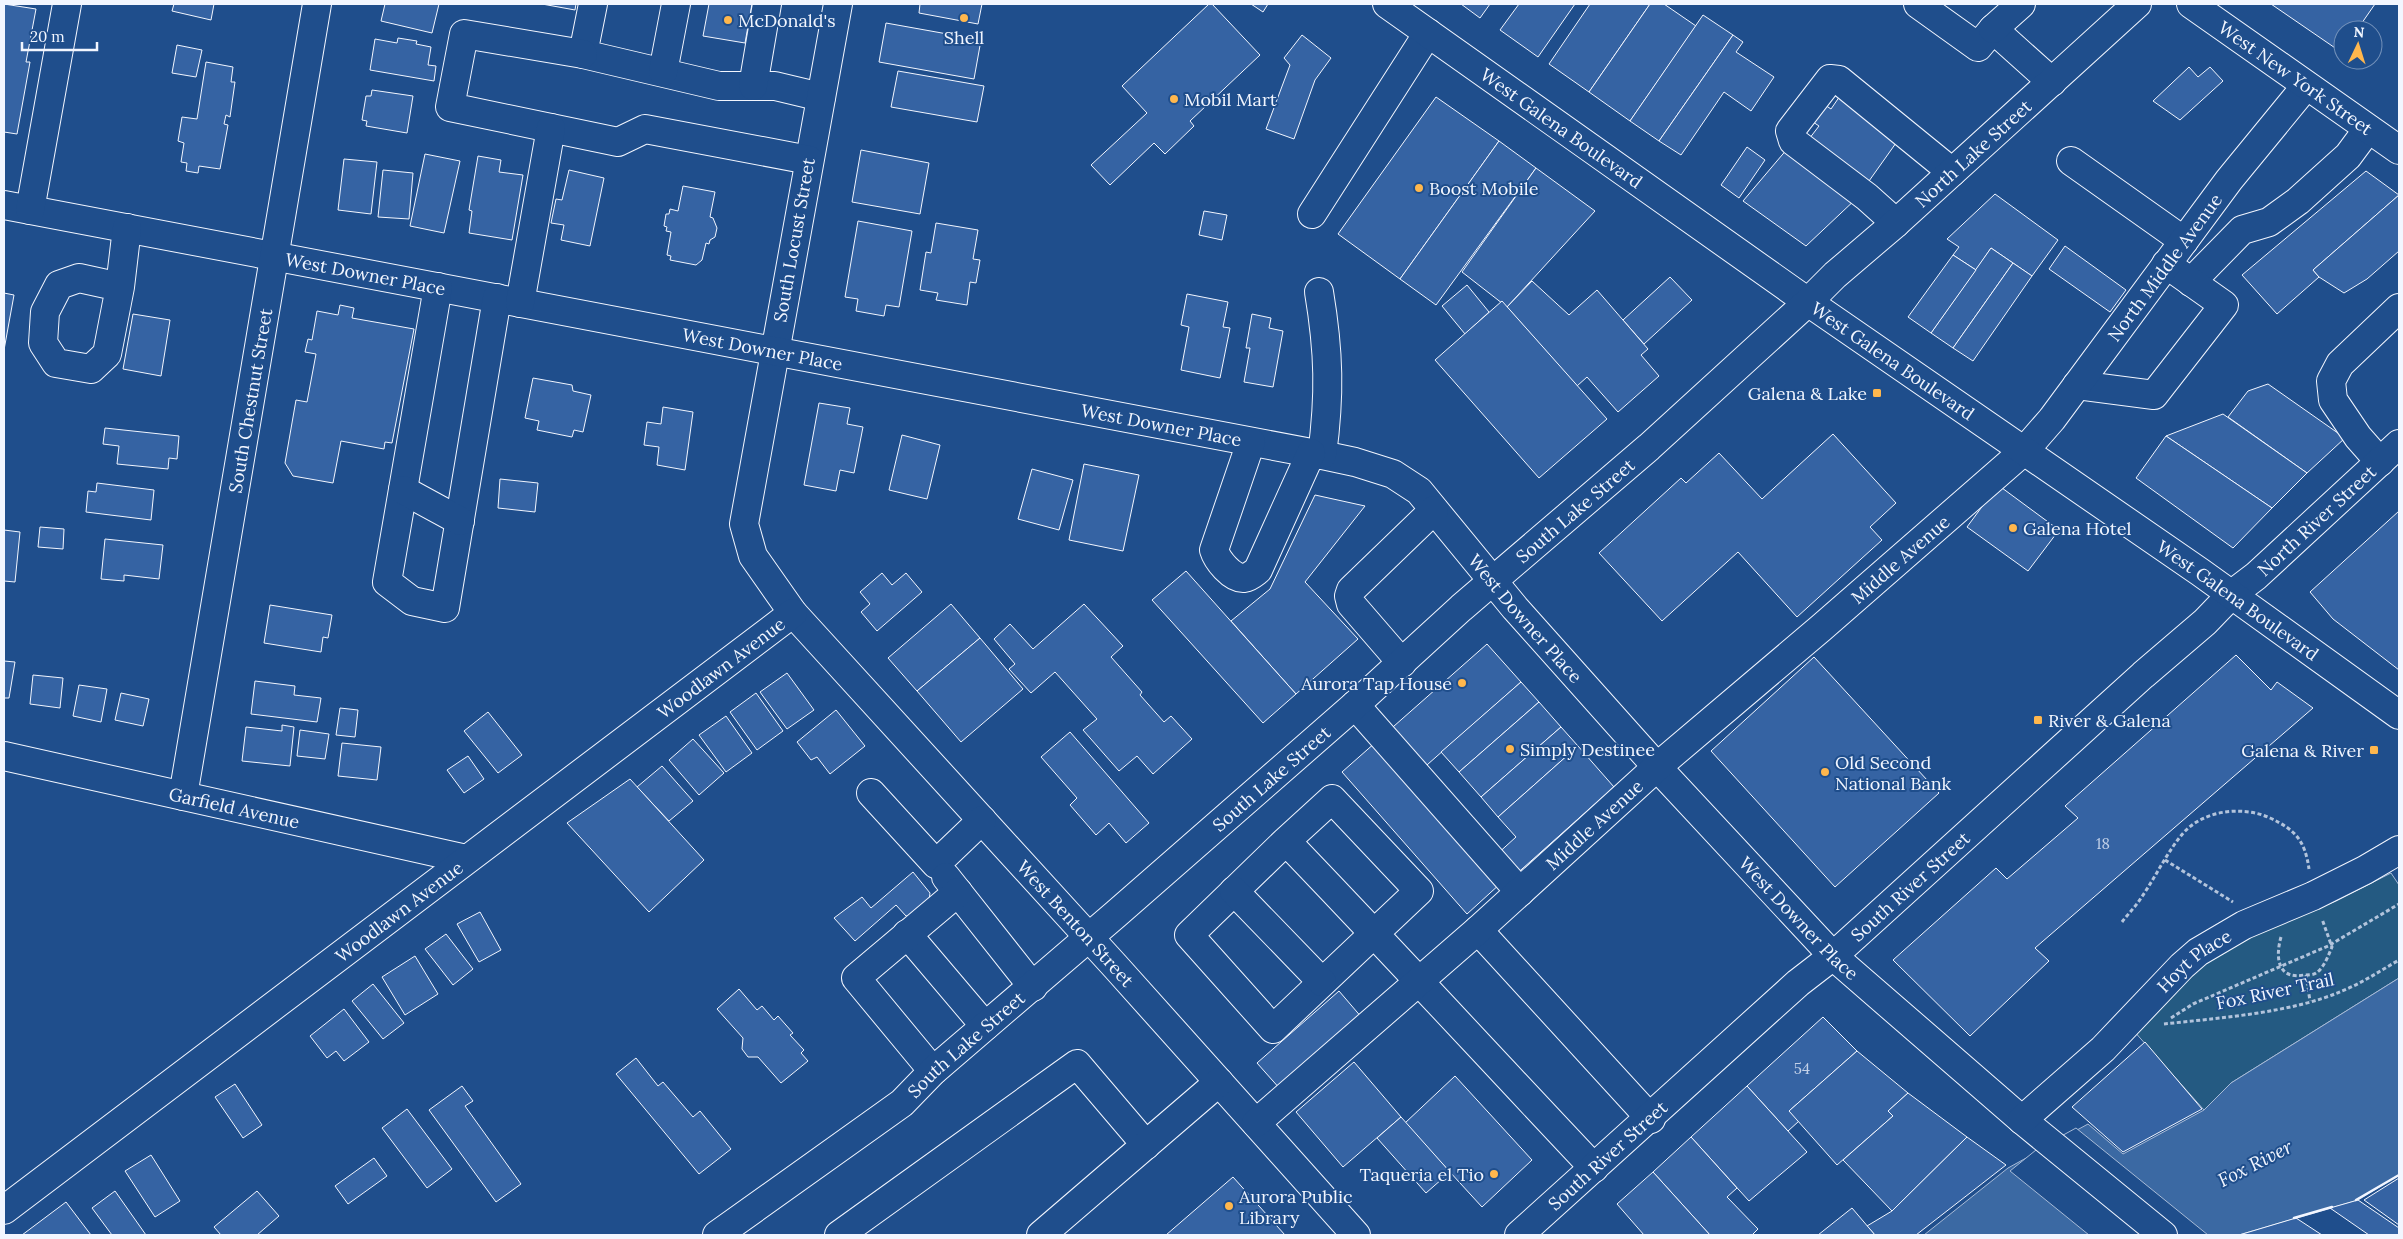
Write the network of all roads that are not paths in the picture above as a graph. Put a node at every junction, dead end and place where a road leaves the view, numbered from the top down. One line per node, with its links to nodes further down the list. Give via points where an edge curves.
1 (67, 4): 27 (street)
2 (317, 4): 32 (street, South Chestnut Street)
3 (593, 4): 14 (street)
4 (676, 4): 15 (street)
5 (767, 4): 17 (street)
6 (838, 4): 19 (street, South Locust Street)
7 (1387, 4): 13 (street, West Galena Boulevard)
8 (1918, 4): 12 (street, via 1978,47)
9 (2022, 4): 12 (street)
10 (2137, 4): 16 (street, North Lake Street)
11 (2191, 4): 18 (street, West New York Street)
12 (1993, 29): 16 (street)
13 (1428, 33): 28 (street); 39 (street, West Galena Boulevard)
14 (583, 54): 15 (street); 20 (street, via 464,34 450,107)
15 (663, 72): 17 (street, via 719,86)
16 (2052, 82): 25 (street, North Lake Street)
17 (753, 86): 19 (street, via 775,86)
18 (2306, 86): 21 (street, West New York Street); 31 (street, North Middle Avenue, via 2229,180)
19 (820, 97): 23 (street, South Locust Street)
20 (551, 128): 23 (street, via 618,142 645,129); 38 (street)
21 (2368, 129): 22 (street, West New York Street); 34 (street, via 2348,156 2298,201 2269,222 2242,230)
22 (2399, 150)
23 (809, 160): 41 (street, South Locust Street)
24 (2071, 161): 31 (street)
25 (1952, 172): 29 (street, North Lake Street); 29 (street, via 1839,80 1830,79 1790,131 1794,141)
26 (4, 205): 27 (street, West Downer Place)
27 (30, 210): 30 (street, West Downer Place)
28 (1312, 214)
29 (1896, 223): 39 (street, North Lake Street)
30 (127, 228): 32 (street, West Downer Place); 35 (street)
31 (2184, 242): 33 (street, North Middle Avenue)
32 (273, 256): 36 (street, West Downer Place); 59 (street, South Chestnut Street)
33 (2166, 264): 34 (street); 42 (street, North Middle Avenue)
34 (2192, 282): 42 (street, via 2224,305 2154,395)
35 (120, 287)
36 (438, 287): 38 (street, West Downer Place); 47 (street)
37 (1319, 292): 46 (street, via 1329,367 1327,421)
38 (509, 300): 41 (street, West Downer Place); 49 (street)
39 (1808, 302): 44 (street, West Galena Boulevard); 50 (street, South Lake Street, via 1649,447)
40 (2399, 308): 45 (street, via 2340,364 2331,381 2333,400 2358,437)
41 (774, 350): 43 (street, West Downer Place); 52 (street, South Locust Street, via 744,524 753,556)
42 (2077, 385): 44 (street, North Middle Avenue)
43 (1251, 442): 46 (street, West Downer Place); 46 (street, via 1214,550 1217,559 1238,577 1244,578 1258,570)
44 (2025, 450): 51 (street, West Galena Boulevard); 57 (street, Middle Avenue)
45 (2389, 453): 51 (street, North River Street, via 2256,576)
46 (1316, 454): 48 (street, West Downer Place, via 1393,474 1419,491)
47 (403, 490): 49 (street); 49 (street, via 387,582 412,601 445,608)
48 (1434, 510): 50 (street, West Downer Place); 53 (street, via 1351,590 1349,596 1351,604)
49 (460, 521)
50 (1492, 582): 53 (street, South Lake Street); 57 (street, West Downer Place)
51 (2231, 595): 55 (street, West Galena Boulevard); 72 (street, South River Street, via 2205,622)
52 (792, 613): 60 (street, West Benton Street); 63 (street, Woodlawn Avenue)
53 (1402, 662): 54 (street, South Lake Street)
54 (1355, 705): 67 (street); 71 (street, South Lake Street)
55 (2399, 715)
56 (4, 756): 59 (street, Garfield Avenue)
57 (1657, 767): 67 (street, Middle Avenue); 72 (street, West Downer Place)
58 (871, 793): 64 (street)
59 (183, 796): 63 (street, Garfield Avenue)
60 (982, 820): 64 (street); 71 (street, West Benton Street)
61 (1286, 841): 65 (street); 69 (street); 69 (street, via 1332,799 1419,891)
62 (2399, 850): 80 (street, Hoyt Place, via 2313,896 2221,937 2182,966 2103,1050)
63 (466, 859): 84 (street, Woodlawn Avenue)
64 (936, 864): 66 (street)
65 (1234, 891): 74 (street); 74 (street, via 1188,935 1273,1029)
66 (958, 892): 70 (street); 75 (street)
67 (1520, 892): 68 (street, Middle Avenue)
68 (1478, 930): 73 (street, Middle Avenue); 79 (street)
69 (1374, 932): 73 (street); 74 (street)
70 (907, 934): 76 (street); 77 (street, via 856,978)
71 (1088, 937): 75 (street, South Lake Street); 78 (street, West Benton Street)
72 (1832, 956): 79 (street, South River Street); 80 (street, West Downer Place)
73 (1420, 980): 81 (street, Middle Avenue); 83 (street)
74 (1322, 982)
75 (1032, 987): 76 (street, South Lake Street)
76 (985, 1026): 77 (street, South Lake Street)
77 (933, 1071): 85 (street, South Lake Street, via 902,1103)
78 (1219, 1082): 81 (street, West Benton Street); 82 (street)
79 (1651, 1118): 83 (street, South River Street)
80 (2022, 1120): 90 (street, West Downer Place)
81 (1256, 1123): 88 (street, West Benton Street)
82 (1146, 1145): 86 (street, via 1076,1064); 87 (street)
83 (1594, 1168): 89 (street, South River Street)
84 (4, 1210)
85 (717, 1235)
86 (839, 1235)
87 (1041, 1235)
88 (1356, 1235)
89 (1519, 1235)
90 (2163, 1235)

